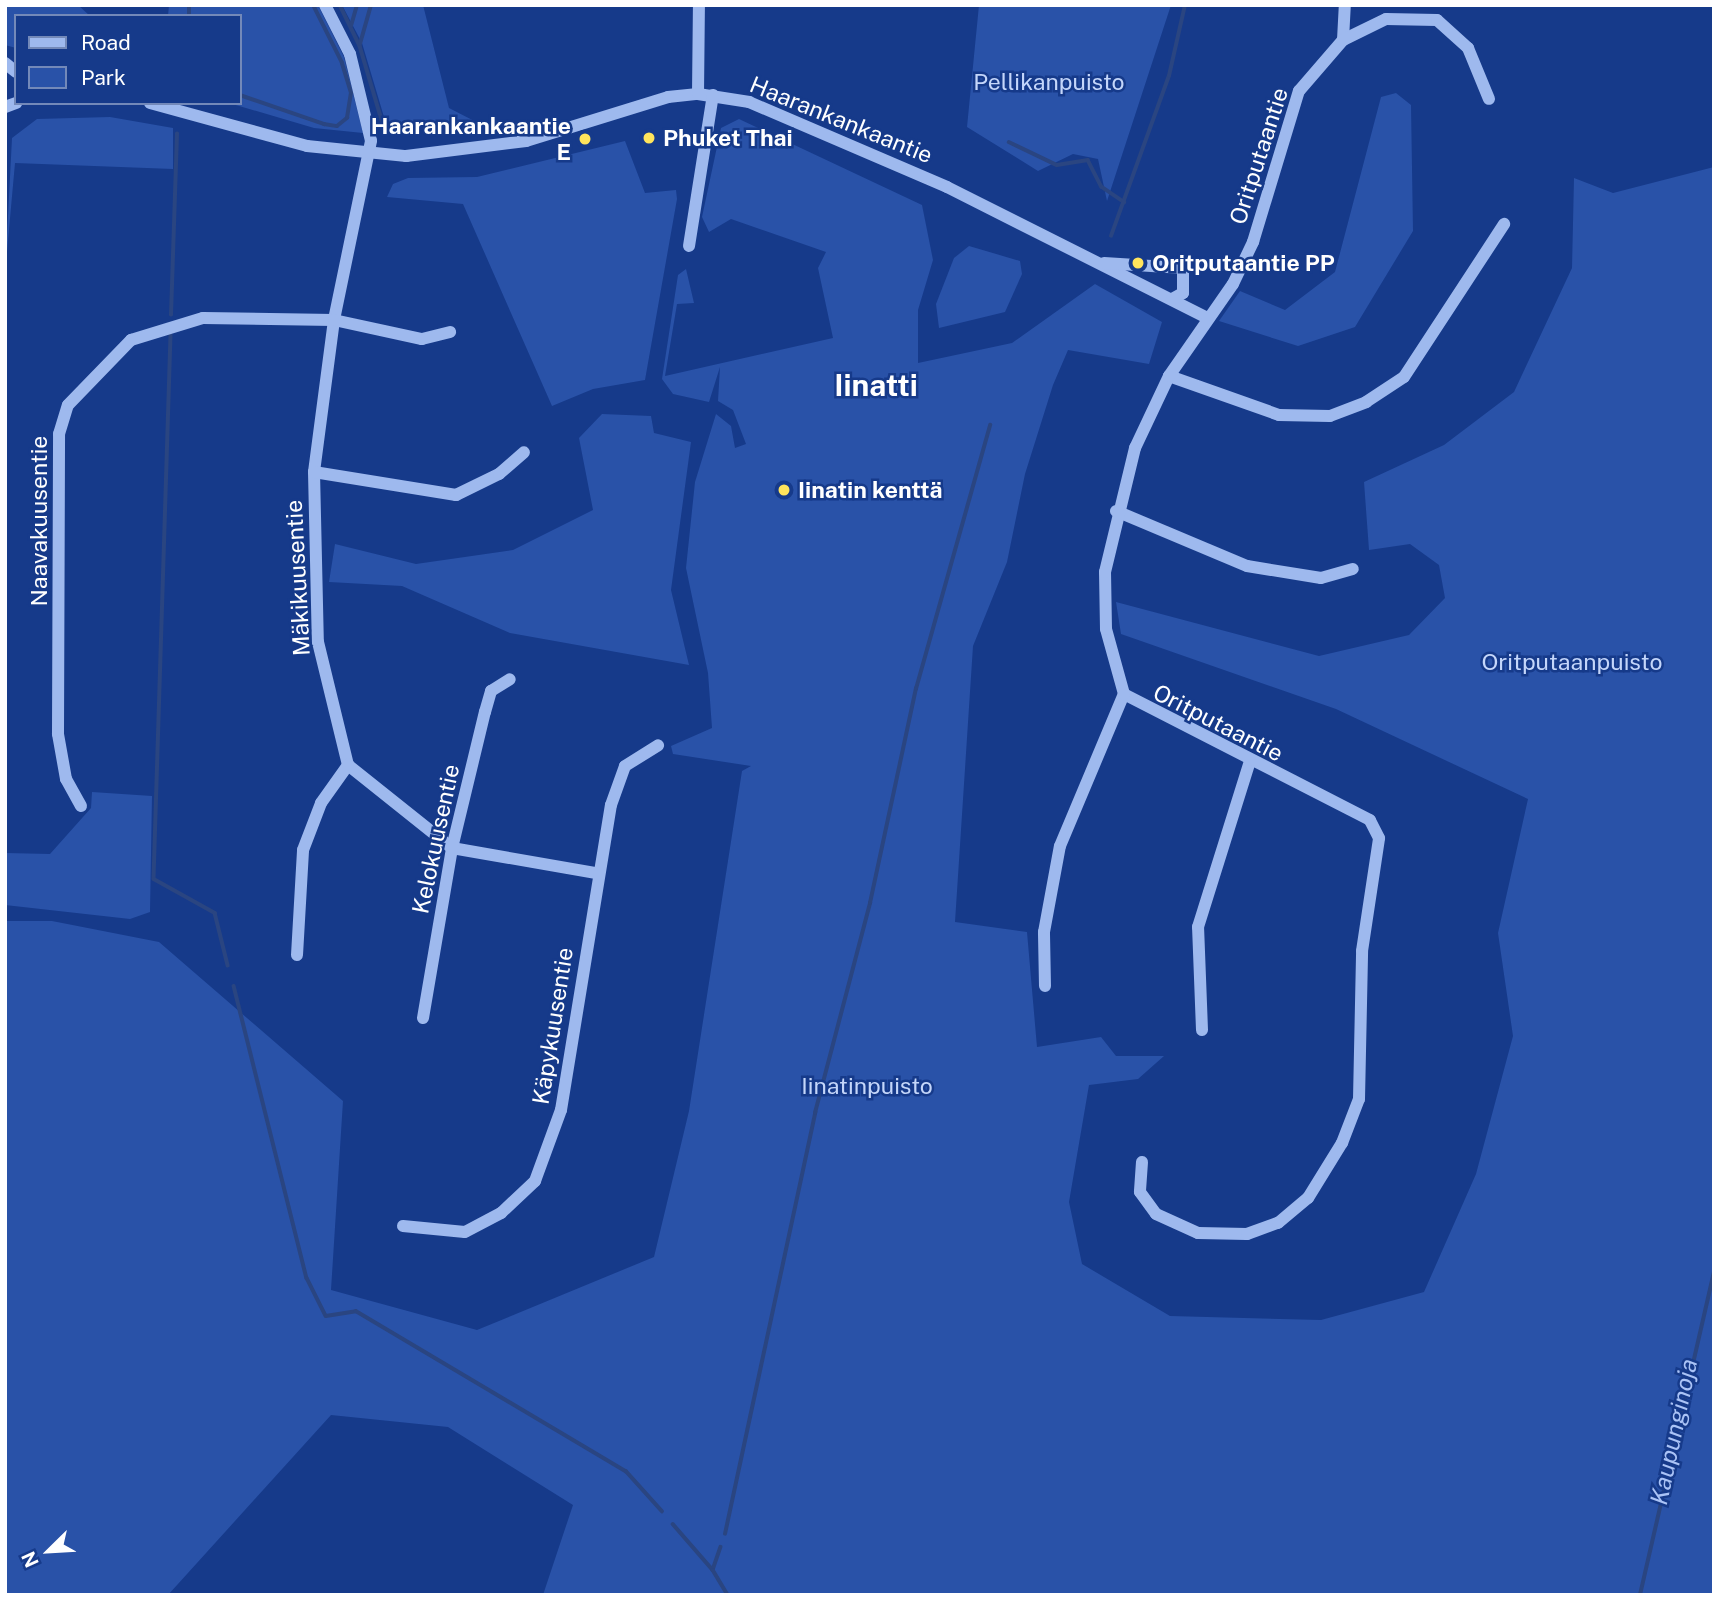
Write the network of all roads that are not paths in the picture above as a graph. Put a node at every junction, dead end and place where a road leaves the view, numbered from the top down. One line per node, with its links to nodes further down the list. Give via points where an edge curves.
1 (326, 5): 9 (street, via 349,54)
2 (699, 5): 5 (street)
3 (1345, 5): 4 (street)
4 (1343, 40): 7 (street, Oritputaantie, via 1386,19 1437,20 1468,48); 14 (street, Oritputaantie, via 1299,91 1253,242 1233,284)
5 (698, 94): 6 (street, Haarankankaantie); 9 (street, Haarankankaantie, via 657,100 526,141 448,155)
6 (713, 95): 11 (street); 12 (street, Haarankankaantie, via 769,108)
7 (1489, 99)
8 (157, 105): 9 (street, Haarankankaantie, via 307,146)
9 (368, 154): 15 (street, Mäkikuusentie)
10 (1504, 224): 17 (street, via 1404,377 1366,402 1330,416 1279,415)
11 (689, 246)
12 (1101, 263): 13 (street, Haarankankaantie); 13 (street, via 1183,268 1183,293)
13 (1172, 299): 14 (street, Haarankankaantie)
14 (1205, 317): 17 (street, Oritputaantie)
15 (334, 320): 16 (street, Naavakuusentie, via 422,338); 19 (street, Mäkikuusentie); 27 (street, Naavakuusentie, via 202,318 159,328 116,352 68,405 59,433 58,734 66,779)
16 (450, 332)
17 (1169, 376): 20 (street, Oritputaantie, via 1135,448)
18 (524, 453): 19 (street, via 456,495)
19 (314, 472): 26 (street, Mäkikuusentie, via 318,642)
20 (1116, 511): 21 (street, via 1247,566 1321,578); 23 (street, Oritputaantie, via 1105,572 1106,629)
21 (1353, 569)
22 (510, 679): 28 (street, Kelokuusentie, via 491,691)
23 (1124, 694): 25 (street, Oritputaantie); 31 (street, via 1060,846 1044,932)
24 (658, 745): 29 (street, Käpykuusentie, via 625,766)
25 (1249, 764): 33 (street, via 1198,927); 34 (street, Oritputaantie, via 1377,829 1363,951 1359,1099 1342,1143 1308,1198 1278,1223 1247,1234 1198,1233 1156,1214 1140,1192)
26 (348, 765): 28 (street); 30 (street, via 321,803 303,849)
27 (81, 806)
28 (452, 848): 29 (street); 32 (street, Kelokuusentie)
29 (595, 873): 35 (street, Käpykuusentie, via 561,1110 535,1181 501,1213 465,1232)
30 (297, 955)
31 (1045, 986)
32 (423, 1018)
33 (1202, 1030)
34 (1142, 1162)
35 (403, 1226)

